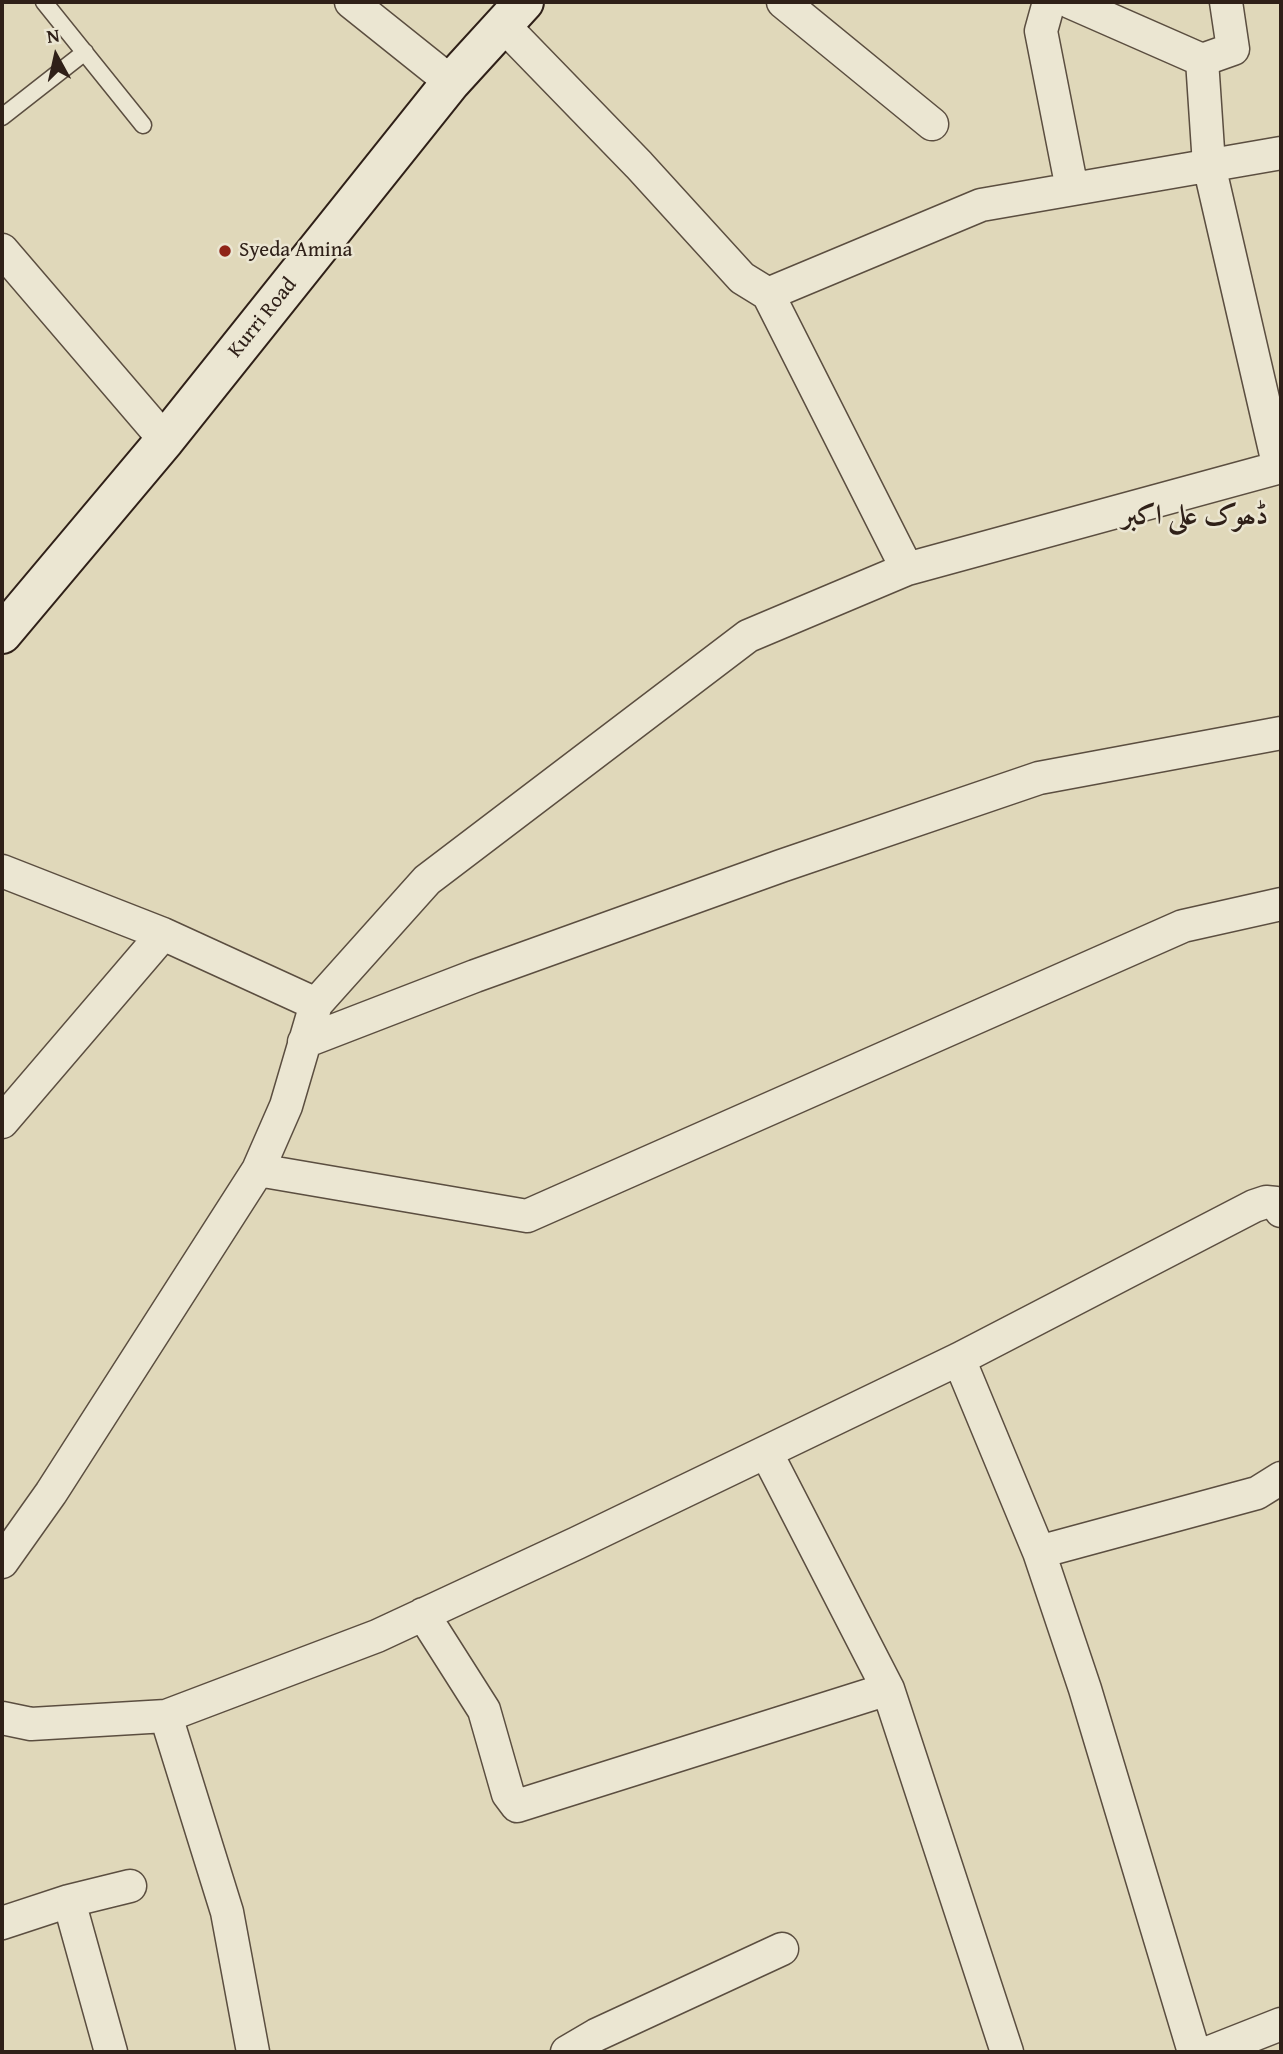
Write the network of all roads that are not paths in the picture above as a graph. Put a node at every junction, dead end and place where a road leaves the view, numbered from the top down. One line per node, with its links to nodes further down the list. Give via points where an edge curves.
1 (44, 2): 8 (lane)
2 (351, 2): 10 (street)
3 (783, 2): 13 (street)
4 (1049, 2): 16 (street, via 1041,31)
5 (1070, 2): 9 (street)
6 (1226, 2): 9 (street, via 1233,49)
7 (514, 14): 10 (main road, Kurri Road); 18 (street, via 639,166 743,278)
8 (85, 52): 11 (lane); 12 (lane)
9 (1202, 60): 15 (street)
10 (451, 82): 19 (main road, Kurri Road)
11 (2, 117)
12 (143, 124)
13 (932, 124)
14 (1281, 153): 15 (street)
15 (1209, 165): 16 (street); 20 (street)
16 (1072, 189): 18 (street, via 981,205)
17 (2, 250): 19 (street)
18 (768, 294): 21 (street)
19 (165, 440): 22 (main road, Kurri Road)
20 (1280, 467): 21 (street)
21 (907, 569): 27 (street, via 748,636 427,880)
22 (5, 622)
23 (1281, 733): 28 (street, via 1039,778 768,870)
24 (2, 872): 26 (street)
25 (1281, 904): 30 (street, via 1183,926 527,1216)
26 (163, 934): 27 (street); 29 (street)
27 (316, 1004): 28 (street)
28 (304, 1042): 30 (street, via 286,1106)
29 (2, 1122)
30 (258, 1170): 36 (street)
31 (1281, 1211): 32 (street, via 1276,1203 1254,1206)
32 (959, 1359): 33 (street); 35 (street)
33 (766, 1452): 37 (street); 38 (street)
34 (1281, 1478): 35 (street, via 1257,1493)
35 (1039, 1552): 50 (street)
36 (2, 1562)
37 (423, 1614): 38 (street, via 484,1710 508,1794 516,1806); 39 (street)
38 (888, 1689): 49 (street)
39 (166, 1716): 40 (street, via 31,1724); 47 (street, via 227,1912)
40 (2, 1718)
41 (130, 1886): 42 (street)
42 (69, 1901): 43 (street); 46 (street)
43 (2, 1923)
44 (782, 1950): 48 (street)
45 (1280, 2030): 51 (street)
46 (111, 2052)
47 (253, 2052)
48 (567, 2052)
49 (1007, 2052)
50 (1194, 2052)
51 (1210, 2052)

